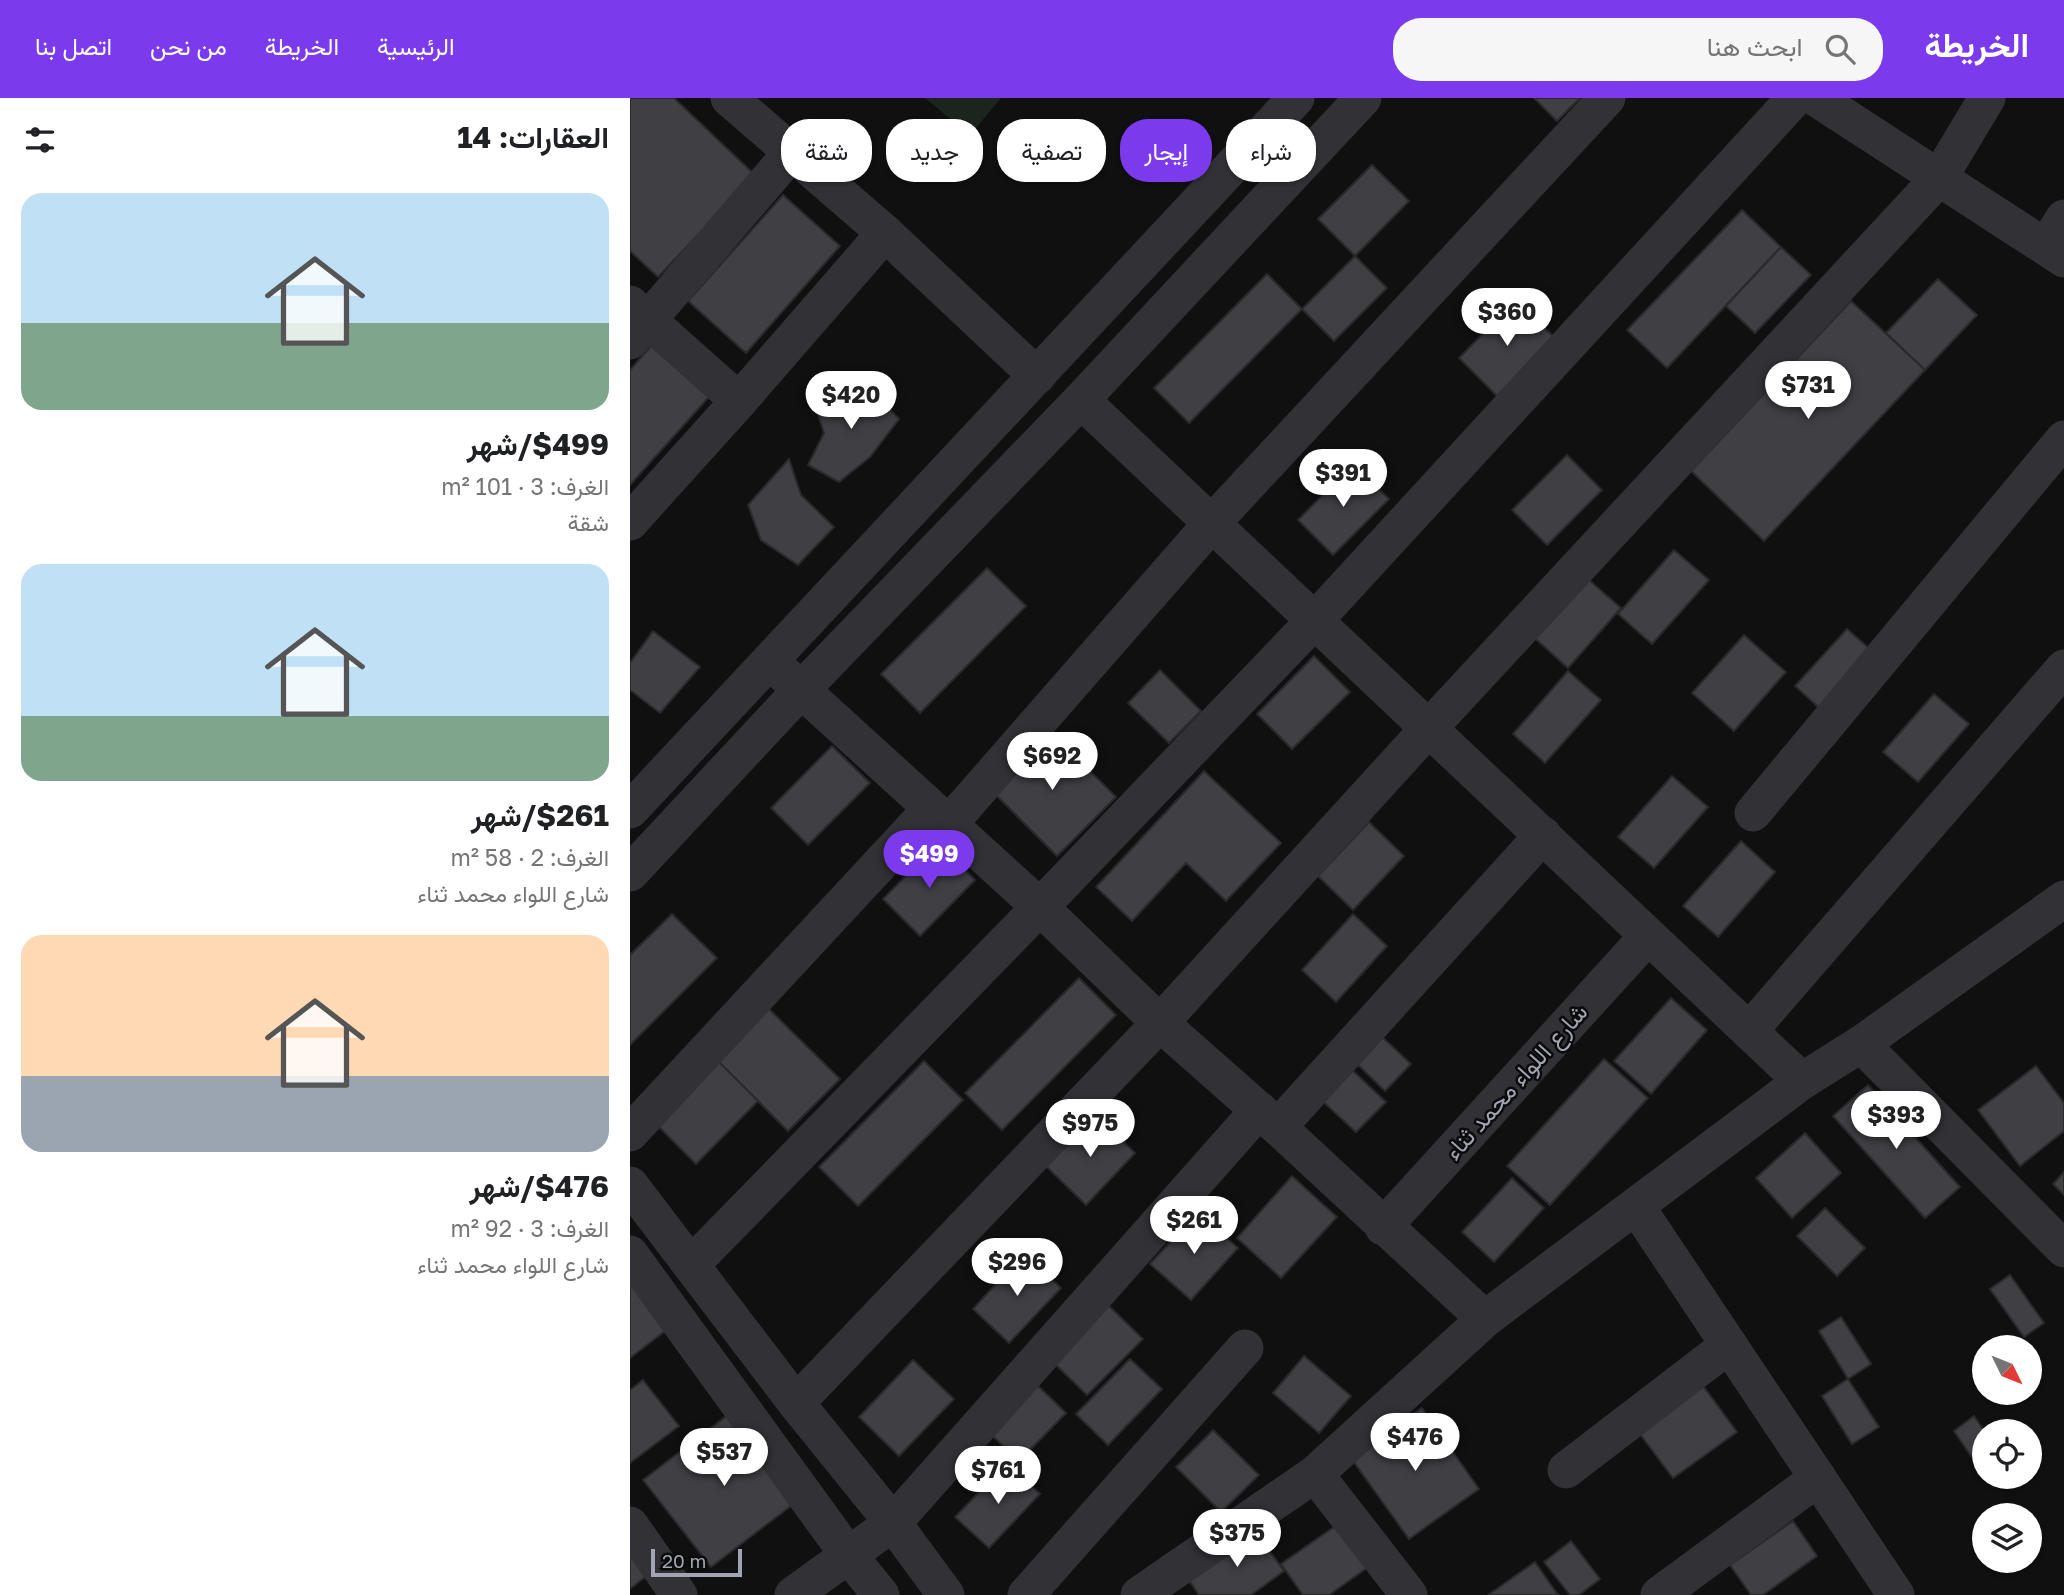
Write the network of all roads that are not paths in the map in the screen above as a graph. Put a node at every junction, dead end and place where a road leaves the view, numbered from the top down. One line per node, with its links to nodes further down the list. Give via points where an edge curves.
1 (730, 98): 10 (street)
2 (1296, 98): 17 (street)
3 (1305, 98): 9 (street)
4 (1363, 98): 9 (street)
5 (1607, 98): 22 (street)
6 (1796, 98): 23 (street)
7 (1816, 98): 12 (street)
8 (1987, 98): 12 (street)
9 (1335, 128): 18 (street)
10 (781, 142)
11 (781, 164): 16 (street)
12 (1939, 178): 15 (street); 27 (street)
13 (826, 182): 14 (street)
14 (885, 233): 17 (street); 19 (street)
15 (2058, 241)
16 (636, 321): 19 (street)
17 (1037, 376): 24 (street)
18 (1081, 400): 22 (street); 26 (street)
19 (739, 401): 21 (street)
20 (2064, 439): 29 (street)
21 (630, 522)
22 (1212, 523): 23 (street); 30 (street)
23 (1315, 620): 27 (street); 34 (street)
24 (771, 661): 26 (street); 28 (street)
25 (2064, 668): 37 (street)
26 (801, 690): 30 (street); 32 (street)
27 (1428, 729): 31 (street); 36 (street)
28 (630, 810)
29 (1753, 813)
30 (939, 817): 34 (street); 41 (street)
31 (1543, 835): 35 (street); 40 (street)
32 (630, 873)
33 (2064, 899): 38 (street)
34 (1040, 907): 36 (street); 47 (street)
35 (1648, 936): 37 (street); 44 (street, شارع اللواء محمد ثناء)
36 (1160, 1023): 40 (street); 51 (street)
37 (1749, 1031): 39 (street)
38 (1861, 1044): 39 (street); 45 (street)
39 (1802, 1081): 43 (street)
40 (1268, 1119): 44 (street); 55 (street)
41 (630, 1133)
42 (630, 1185): 47 (street)
43 (1636, 1206): 48 (street); 49 (street)
44 (1383, 1227): 48 (street)
45 (2064, 1249)
46 (630, 1254): 57 (street)
47 (692, 1264): 51 (street)
48 (1485, 1319): 53 (street)
49 (1728, 1345): 52 (street); 54 (street)
50 (1245, 1348): 62 (street)
51 (796, 1403): 55 (street)
52 (1566, 1471)
53 (1315, 1474): 63 (street); 64 (street)
54 (1818, 1478): 65 (street); 66 (street)
55 (893, 1523): 57 (street); 61 (street)
56 (630, 1525): 58 (street)
57 (849, 1556): 59 (street); 60 (street)
58 (679, 1595)
59 (793, 1595)
60 (881, 1595)
61 (946, 1595)
62 (1026, 1595)
63 (1139, 1595)
64 (1408, 1595)
65 (1659, 1595)
66 (1896, 1595)

